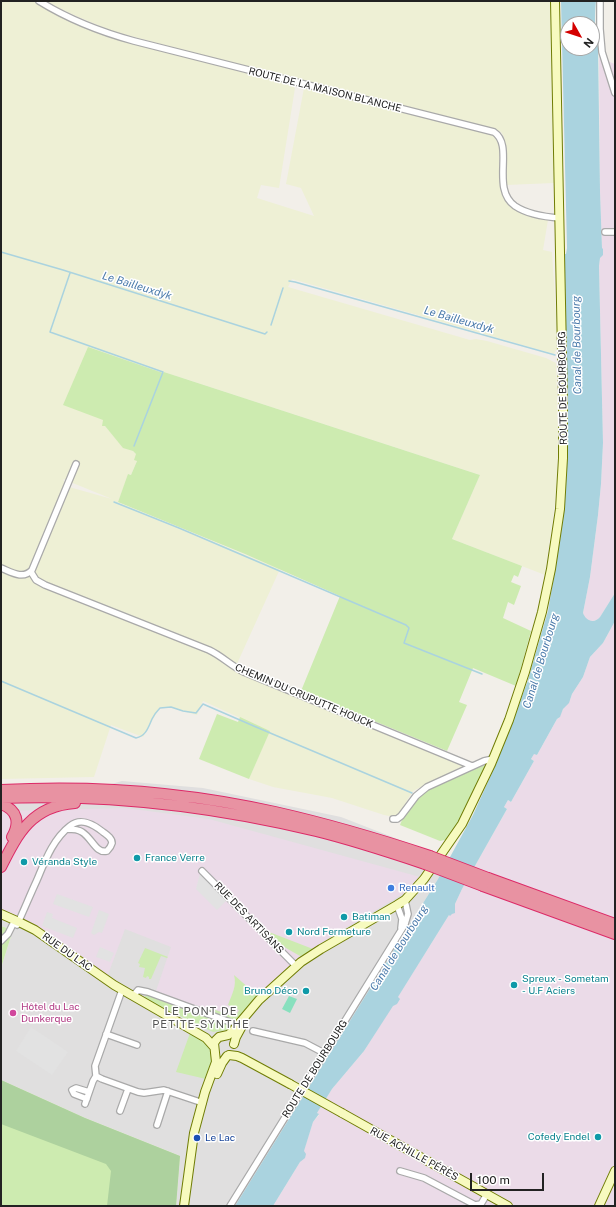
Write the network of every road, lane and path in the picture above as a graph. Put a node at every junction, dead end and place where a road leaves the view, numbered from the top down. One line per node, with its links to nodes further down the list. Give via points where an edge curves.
1 (39, 1): 5 (street, ROUTE DE LA MAISON BLANCHE, via 83,23 134,41 494,132 502,144 503,183 505,194 510,201 518,208)
2 (555, 1): 5 (main road, ROUTE DE BOURBOURG)
3 (600, 1): 4 (street, via 602,52)
4 (615, 92)
5 (560, 218): 11 (main road, ROUTE DE BOURBOURG, via 564,440 557,531 548,586 533,645)
6 (605, 232): 7 (street)
7 (615, 232)
8 (76, 464): 10 (street)
9 (1, 568): 10 (street, via 19,575)
10 (31, 572): 12 (street, CHEMIN DU CRUPUTTE HOUCK, via 36,580 45,585 213,652 234,668)
11 (492, 762): 12 (street, via 486,760); 24 (main road, ROUTE DE BOURBOURG, via 459,830 424,879)
12 (472, 766): 17 (street, via 423,790 401,816)
13 (1, 790): 20 (highway, via 106,790 219,802 267,810 324,824 386,842)
14 (1, 798): 15 (highway, via 82,798)
15 (150, 802): 20 (highway, via 228,812 287,824); 21 (highway, via 74,803 49,809 31,820 22,830)
16 (1, 804): 19 (highway, via 12,810 17,824)
17 (393, 819)
18 (66, 829): 18 (street, via 82,832 100,851 105,852 111,846 108,836 92,824 78,822); 29 (street, via 46,857)
19 (1, 858)
20 (428, 860): 23 (highway, bridge)
21 (1, 867)
22 (202, 870): 35 (street, RUE DES ARTISANS)
23 (486, 882): 26 (highway); 30 (highway)
24 (405, 900): 25 (main road, ROUTE DE BOURBOURG); 31 (street, ROUTE DE BOURBOURG, via 408,916)
25 (397, 905): 31 (street, via 402,921); 35 (main road, ROUTE DE BOURBOURG, via 320,949)
26 (559, 913): 32 (highway); 33 (highway)
27 (1, 914): 29 (main road, RUE DU LAC)
28 (1, 919): 29 (main road, RUE DU LAC)
29 (16, 923): 34 (street); 37 (main road, RUE DU LAC, via 95,976)
30 (615, 923)
31 (400, 932): 47 (street, ROUTE DE BOURBOURG)
32 (615, 934)
33 (615, 940)
34 (1, 941)
35 (296, 966): 36 (main road, ROUTE DE BOURBOURG)
36 (285, 975): 43 (main road, via 259,1000 232,1032); 45 (main road, via 248,1018 236,1036)
37 (122, 990): 38 (main road, RUE DU LAC); 42 (street)
38 (133, 996): 39 (main road, RUE DU LAC); 40 (street, via 138,990 148,992)
39 (154, 1008): 43 (main road, RUE DU LAC, via 208,1034); 46 (main road, RUE DU LAC, via 206,1038)
40 (230, 1022)
41 (253, 1031): 47 (street, via 305,1043)
42 (106, 1034): 44 (street); 49 (street, via 95,1066)
43 (222, 1036): 45 (main road, via 230,1038); 46 (main road, via 215,1041)
44 (137, 1045)
45 (234, 1045): 48 (main road); 50 (main road, via 241,1053)
46 (214, 1048): 48 (main road, via 217,1054); 54 (main road, via 216,1062)
47 (324, 1053): 61 (street, ROUTE DE BOURBOURG)
48 (228, 1056): 50 (main road, via 238,1056); 54 (main road)
49 (96, 1076): 51 (street); 53 (street)
50 (290, 1084): 59 (main road, RUE ACHILLE PÉRÈS, bridge)
51 (128, 1088): 52 (street, via 140,1093); 55 (street)
52 (168, 1091): 54 (street); 56 (street)
53 (89, 1092): 53 (street, via 76,1088 72,1090 86,1101)
54 (202, 1103): 60 (main road, via 192,1142)
55 (120, 1111)
56 (157, 1125)
57 (400, 1170): 59 (street, via 420,1177 475,1205 480,1204)
58 (615, 1171): 63 (main road)
59 (487, 1194): 62 (main road, RUE ACHILLE PÉRÈS)
60 (184, 1206)
61 (230, 1206)
62 (508, 1206)
63 (599, 1206)

